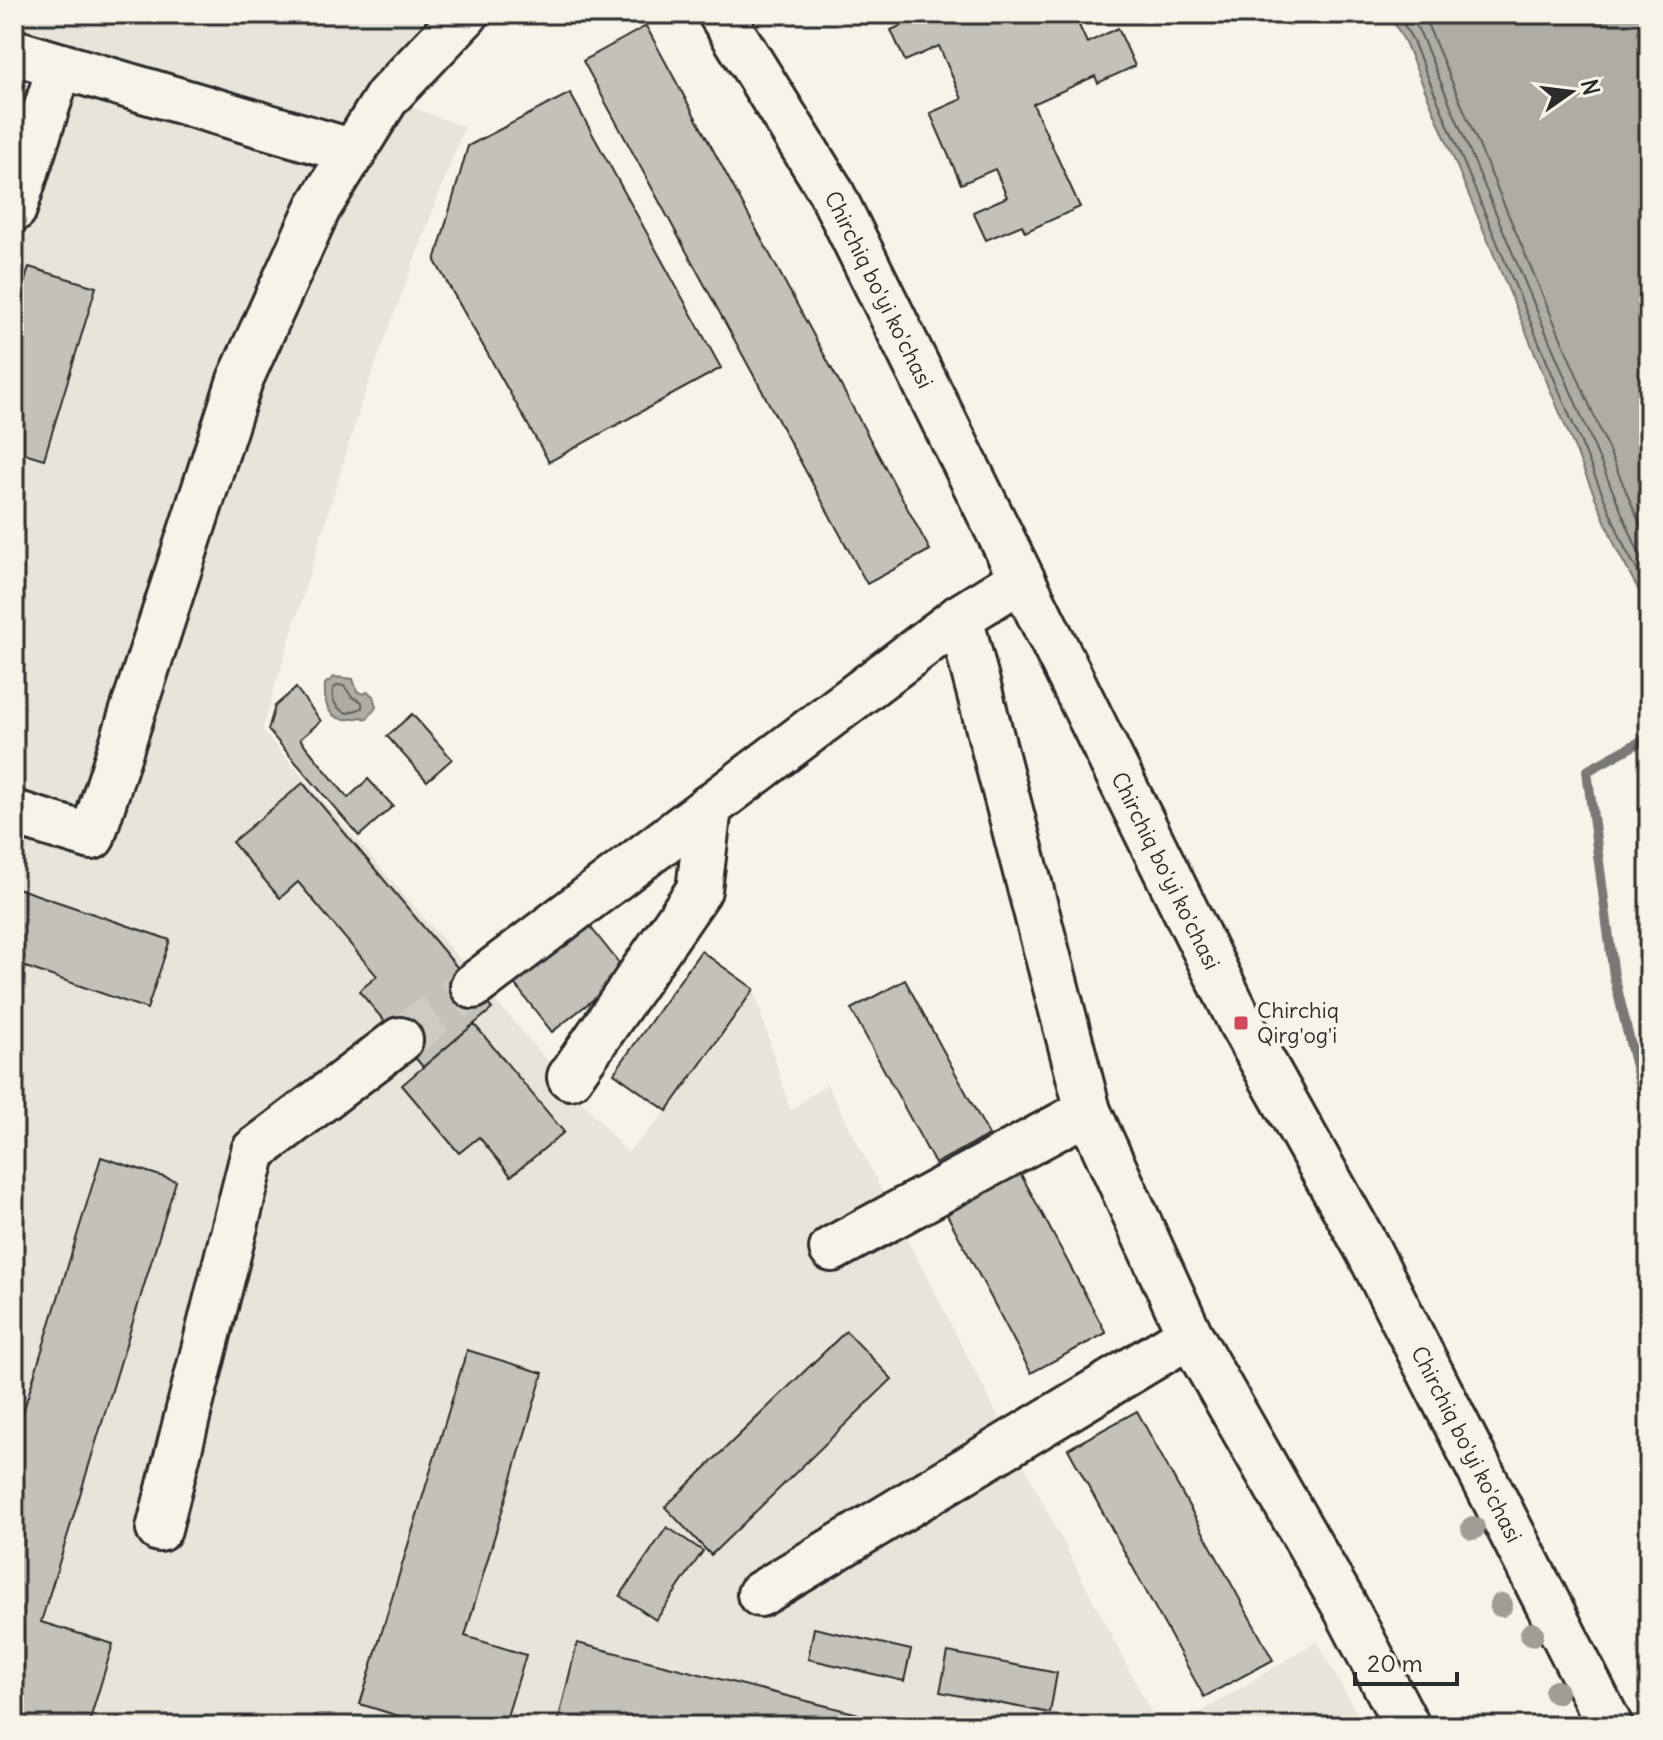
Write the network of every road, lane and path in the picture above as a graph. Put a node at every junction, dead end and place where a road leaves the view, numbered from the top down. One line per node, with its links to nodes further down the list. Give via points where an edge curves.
1 (466, 14): 5 (street, via 387,97)
2 (721, 14): 7 (street, Chirchiq bo'yi ko'chasi, via 830,190)
3 (14, 52): 4 (street)
4 (60, 66): 5 (street); 6 (street)
5 (354, 152): 10 (street, via 318,208 240,380 92,837)
6 (14, 209)
7 (1021, 579): 8 (street); 20 (street, Chirchiq bo'yi ko'chasi, via 1241,1023 1368,1250)
8 (960, 617): 9 (street); 14 (street)
9 (709, 807): 11 (street); 13 (street, via 699,890)
10 (14, 813)
11 (473, 986)
12 (400, 1040): 17 (street, via 254,1151)
13 (570, 1077)
14 (1088, 1111): 15 (street); 16 (street)
15 (832, 1249)
16 (1190, 1335): 18 (street); 19 (street)
17 (159, 1529)
18 (760, 1594)
19 (1407, 1726)
20 (1610, 1726)

